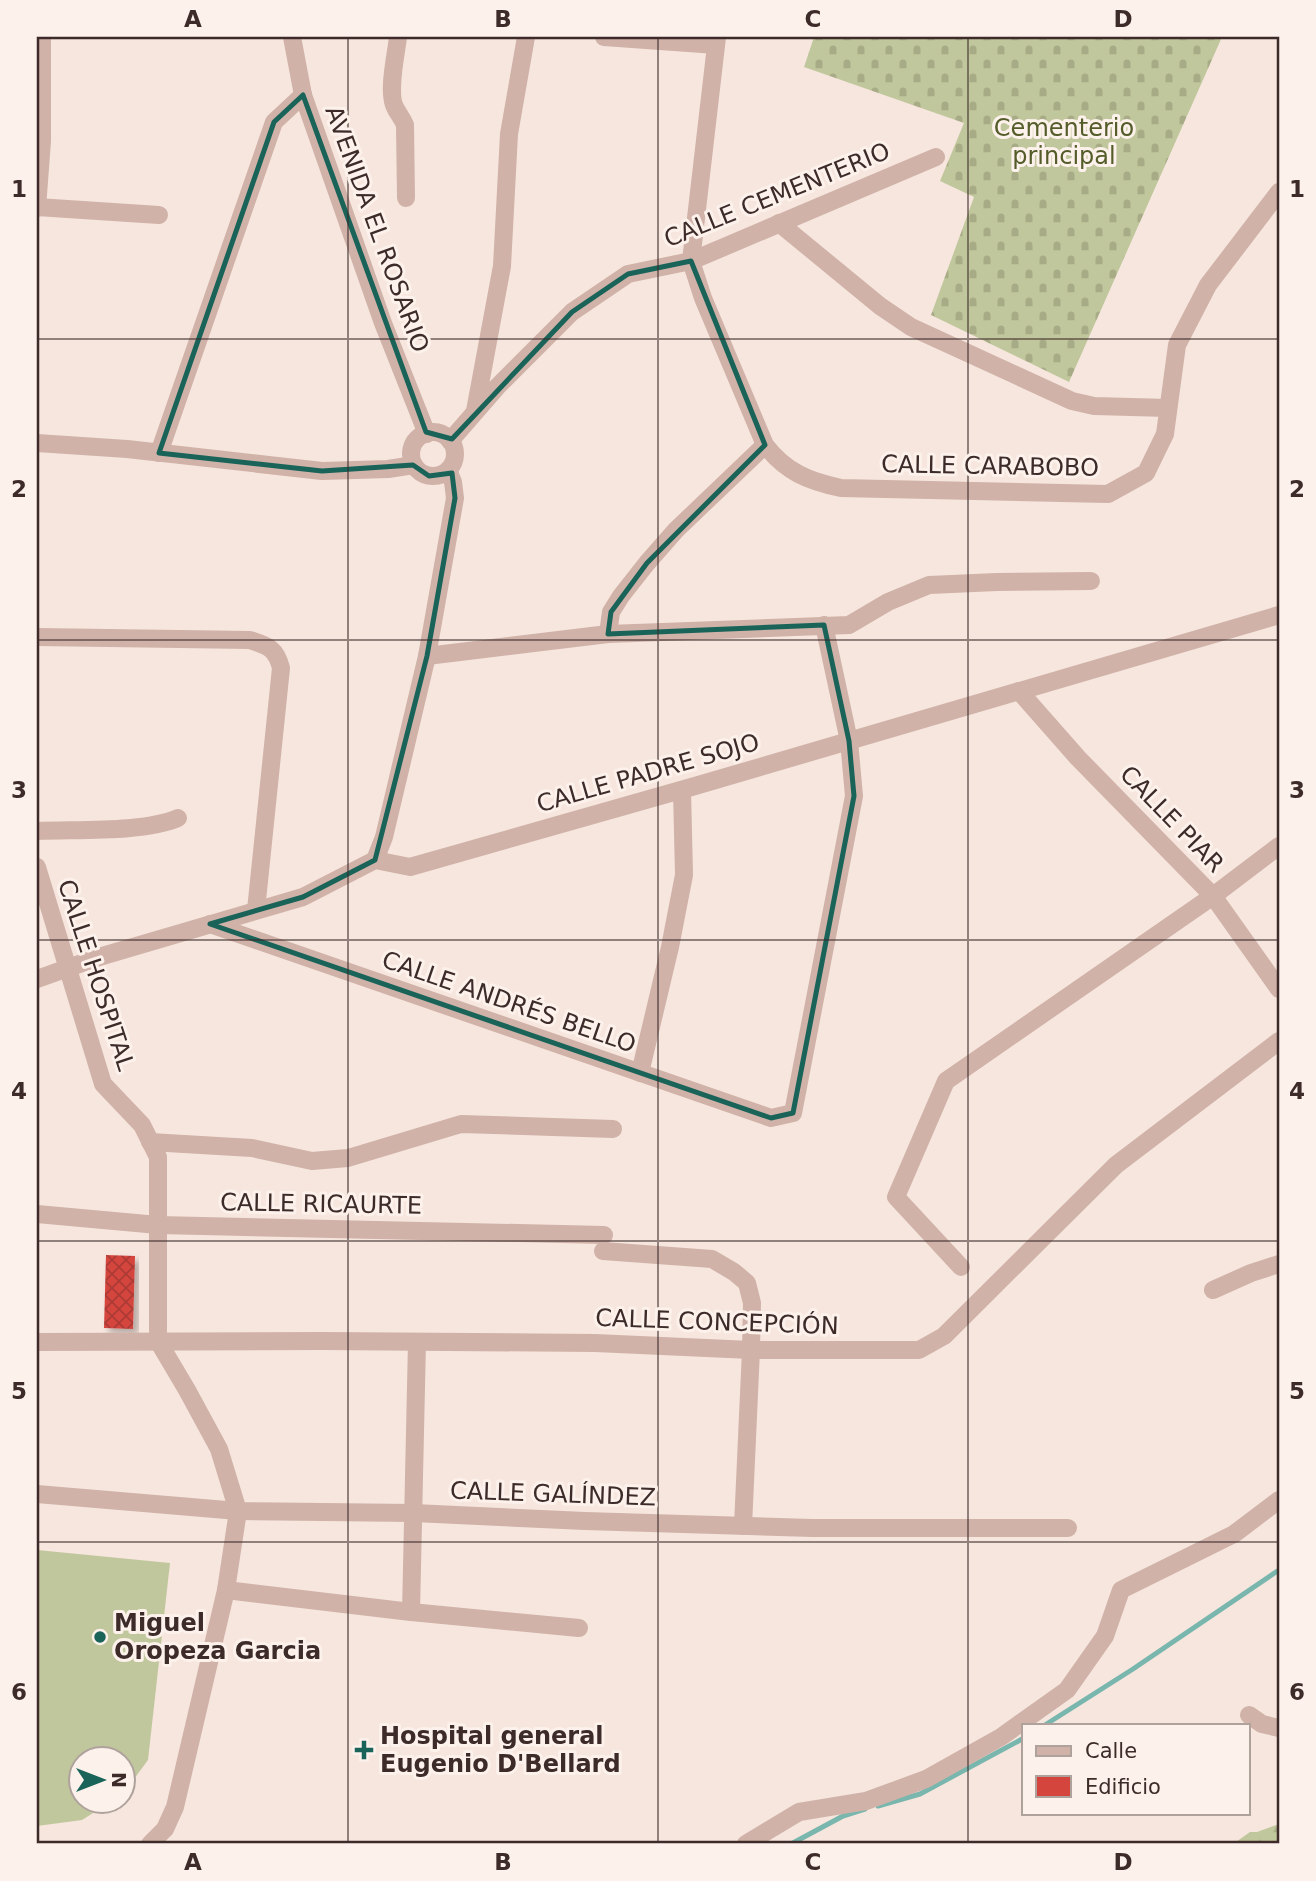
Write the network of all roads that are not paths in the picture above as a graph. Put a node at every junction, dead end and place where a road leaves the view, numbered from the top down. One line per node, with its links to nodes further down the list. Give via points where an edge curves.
1 (42, 37): 11 (street)
2 (292, 37): 7 (street, AVENIDA EL ROSARIO)
3 (398, 37): 10 (street, via 392,89 394,106 405,125)
4 (526, 37): 16 (street, via 509,134 502,267)
5 (604, 37): 6 (street)
6 (716, 41): 14 (street)
7 (303, 95): 17 (street, AVENIDA EL ROSARIO); 21 (street, via 274,122)
8 (936, 157): 13 (street, CALLE CEMENTERIO)
9 (1279, 192): 15 (street, CALLE CARABOBO, via 1208,285 1183,333 1177,345)
10 (406, 198)
11 (37, 208): 12 (street)
12 (159, 215)
13 (779, 223): 14 (street, CALLE CEMENTERIO); 15 (street, via 911,327 1072,401)
14 (691, 261): 16 (street, CALLE CEMENTERIO, via 628,274 572,312); 20 (street, CALLE CARABOBO)
15 (1168, 408): 20 (street, CALLE CARABOBO, via 1165,434 1146,473 1108,494 841,488 802,477)
16 (474, 415): 18 (street, CALLE CEMENTERIO)
17 (427, 434): 18 (street, via 440,434); 22 (street, via 414,445)
18 (450, 442): 23 (street, via 454,458)
19 (37, 443): 21 (street)
20 (765, 445): 27 (street, via 647,563 611,612)
21 (159, 453): 22 (street, via 322,471)
22 (414, 465): 23 (street, via 429,476)
23 (448, 470): 29 (street, via 455,498)
24 (1091, 581): 26 (street, via 929,586 888,602 849,625)
25 (1279, 615): 30 (street, CALLE PADRE SOJO)
26 (824, 625): 27 (street); 31 (street)
27 (608, 634): 29 (street)
28 (37, 637): 40 (street, via 250,640 278,655 281,668)
29 (427, 656): 36 (street)
30 (1019, 691): 31 (street, CALLE PADRE SOJO); 38 (street, CALLE PIAR)
31 (849, 741): 32 (street, CALLE PADRE SOJO); 46 (street, CALLE ANDRÉS BELLO, via 854,796 793,1113 771,1118)
32 (682, 790): 36 (street, CALLE PADRE SOJO, via 410,867); 46 (street, via 684,875)
33 (178, 818): 34 (street, via 117,828)
34 (37, 831)
35 (1279, 846): 38 (street)
36 (376, 860): 40 (street, via 303,897)
37 (37, 867): 39 (street, CALLE HOSPITAL)
38 (1213, 897): 44 (street, CALLE PIAR); 52 (street, via 946,1081 896,1197)
39 (41, 902): 42 (street, CALLE HOSPITAL)
40 (256, 910): 41 (street)
41 (210, 924): 42 (street); 46 (street, CALLE ANDRÉS BELLO)
42 (67, 968): 43 (street); 48 (street, CALLE HOSPITAL, via 103,1084 142,1125)
43 (37, 979)
44 (1279, 989)
45 (1279, 1041): 57 (street, CALLE CONCEPCIÓN, via 1116,1165 929,1346 919,1350)
46 (640, 1073)
47 (613, 1129): 48 (street, via 461,1124 348,1158 312,1161 252,1148)
48 (150, 1142): 50 (street, CALLE HOSPITAL, via 158,1157)
49 (37, 1214): 50 (street, CALLE RICAURTE)
50 (158, 1225): 54 (street, CALLE HOSPITAL); 57 (street, CALLE RICAURTE, via 603,1243 712,1259 747,1283 752,1303)
51 (1279, 1264): 53 (street)
52 (961, 1267)
53 (1213, 1290)
54 (158, 1341): 55 (street, CALLE CONCEPCIÓN); 56 (street, CALLE CONCEPCIÓN); 60 (street, via 219,1449)
55 (37, 1342)
56 (417, 1342): 57 (street, CALLE CONCEPCIÓN); 61 (street)
57 (751, 1350): 62 (street, CALLE RICAURTE)
58 (37, 1494): 60 (street, CALLE GALÍNDEZ)
59 (1279, 1500): 70 (street, via 1234,1534 1121,1590 1105,1636 1067,1690 1001,1737 926,1779 866,1801 799,1812)
60 (238, 1511): 61 (street, CALLE GALÍNDEZ); 64 (street)
61 (414, 1513): 62 (street, CALLE GALÍNDEZ); 65 (street)
62 (743, 1526): 63 (street, CALLE GALÍNDEZ)
63 (1068, 1528)
64 (226, 1590): 65 (street); 69 (street, via 175,1807 165,1829)
65 (411, 1612): 66 (street)
66 (579, 1628)
67 (1249, 1715): 68 (street)
68 (1279, 1728)
69 (150, 1844)
70 (746, 1844)

